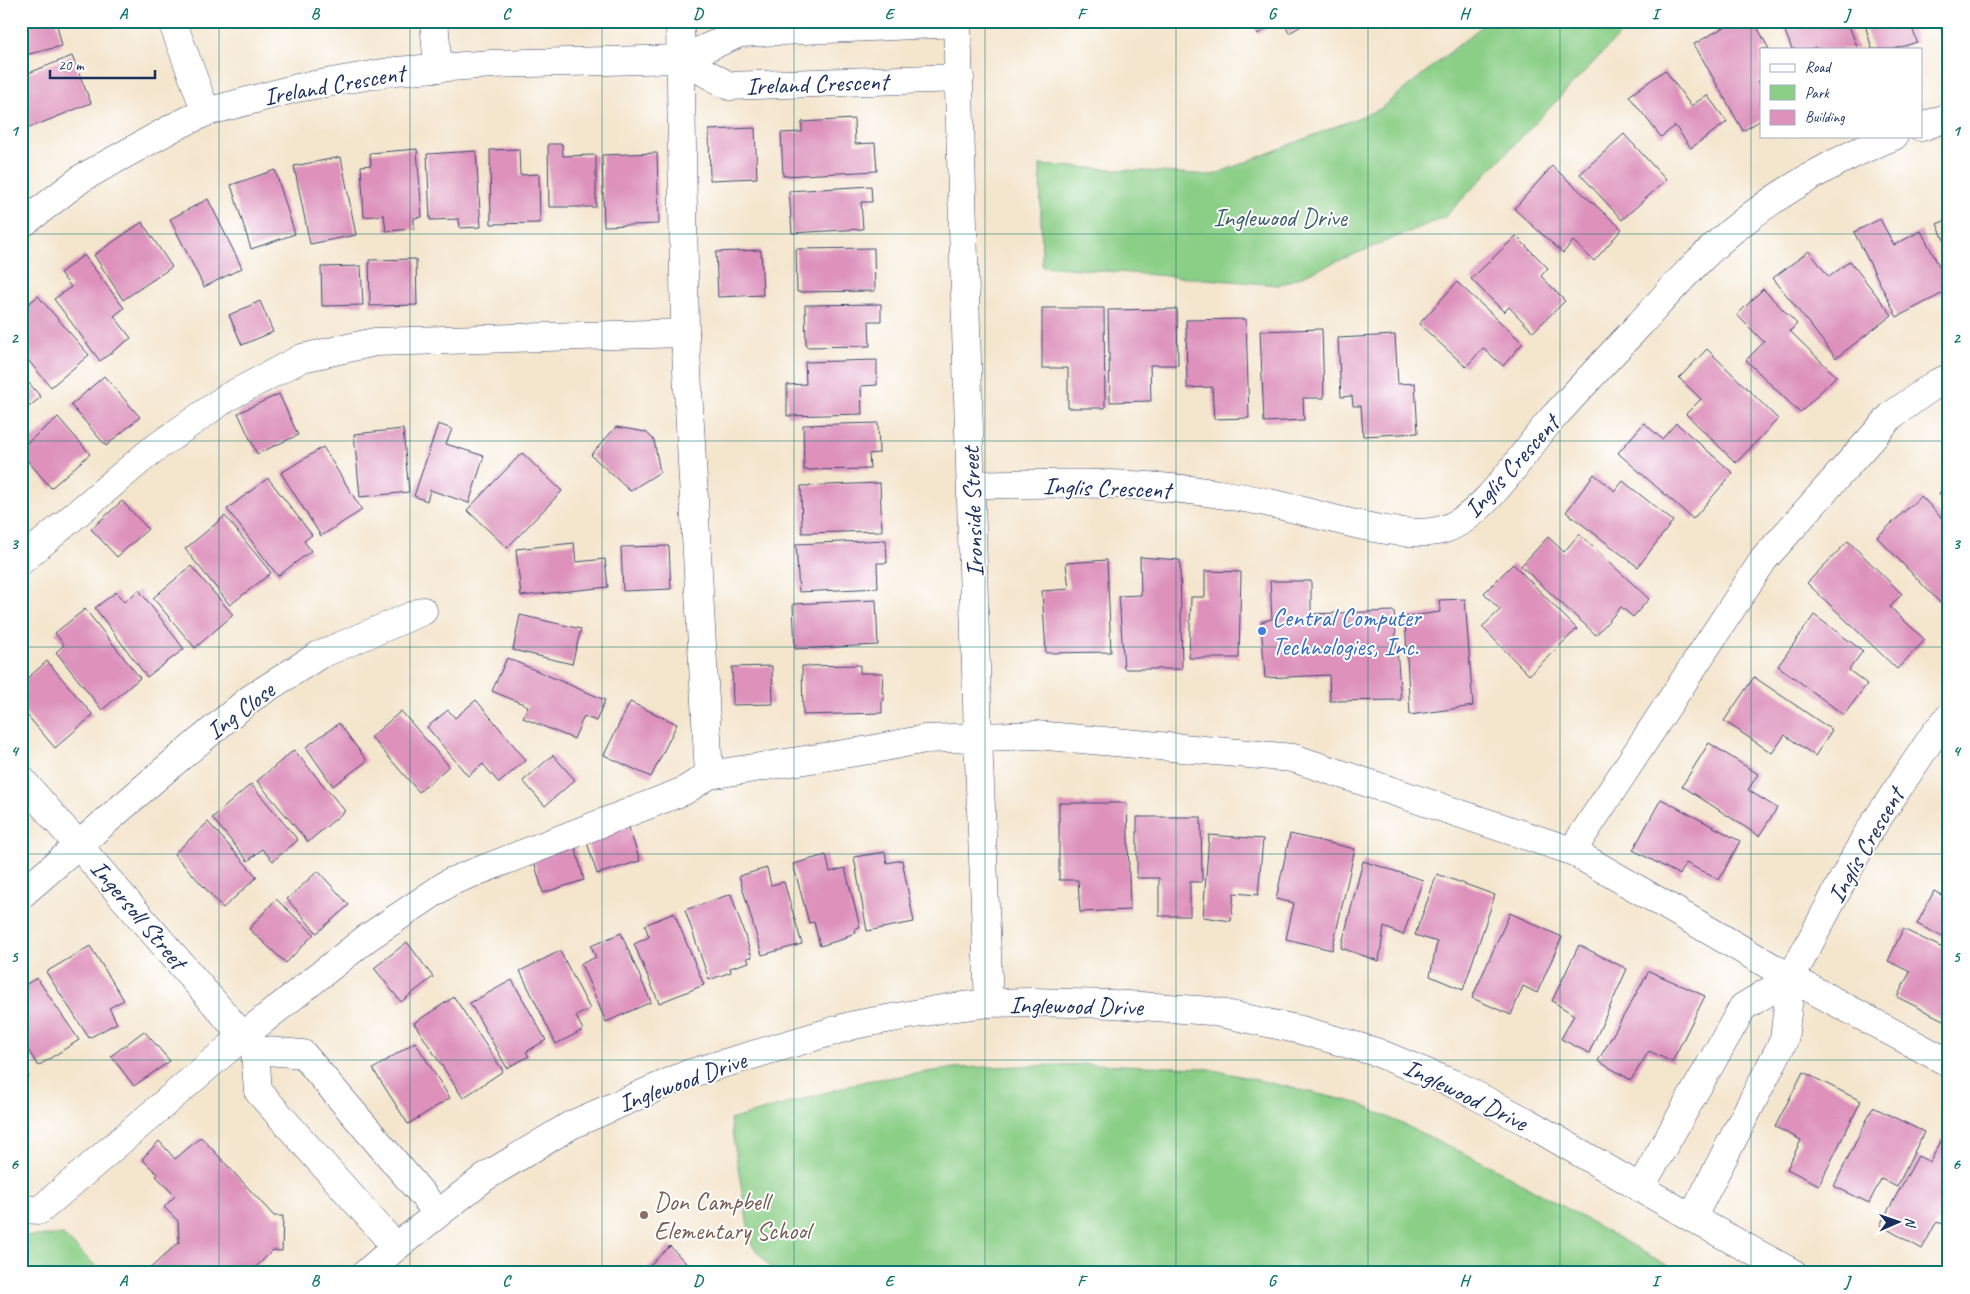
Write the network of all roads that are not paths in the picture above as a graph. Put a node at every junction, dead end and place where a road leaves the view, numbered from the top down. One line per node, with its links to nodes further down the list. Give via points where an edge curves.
1 (172, 21): 8 (street)
2 (434, 21): 6 (street)
3 (680, 21): 5 (street)
4 (958, 22): 5 (street, Ireland Crescent, via 740,33); 7 (street, Ironside Street)
5 (682, 59): 6 (street, Ireland Crescent); 7 (street, Ireland Crescent, via 729,86); 13 (street)
6 (438, 68): 8 (street, Ireland Crescent, via 343,79)
7 (960, 78): 15 (street, Ironside Street)
8 (206, 112): 12 (street, Ireland Crescent, via 82,178)
9 (1949, 117): 10 (street)
10 (1922, 126)
11 (1890, 138): 15 (street, Inglis Crescent, via 1802,181 1708,251 1549,423 1487,499 1460,522 1445,529 1429,532 1388,530 1272,503 1198,491 1078,483)
12 (21, 225)
13 (685, 334): 16 (street, via 375,342 302,358 226,398 151,451); 20 (street)
14 (1949, 378): 23 (street, via 1892,415 1764,559)
15 (971, 486): 19 (street, Ironside Street)
16 (21, 561)
17 (423, 611): 22 (street, Ing Close, via 319,655 250,699)
18 (1949, 717): 25 (street, Inglis Crescent, via 1866,836)
19 (978, 737): 20 (street, via 925,739); 23 (street, via 1036,735 1294,758); 26 (street, Ironside Street)
20 (709, 775): 27 (street, via 684,791 450,882 367,938)
21 (21, 779): 22 (street, Ingersoll Street)
22 (80, 845): 24 (street); 27 (street, Ingersoll Street)
23 (1572, 851): 25 (street)
24 (21, 895)
25 (1791, 978): 28 (street); 29 (street, via 1743,1007); 32 (street, Inglis Crescent, via 1784,1040)
26 (989, 1003): 29 (street, Inglewood Drive, via 1113,1004 1211,1011 1301,1030 1376,1052 1456,1085); 31 (street, Inglewood Drive, via 854,1025 688,1074 572,1125 485,1177)
27 (249, 1043): 30 (street, via 40,1210); 31 (street, via 303,1054); 33 (street, via 258,1092)
28 (1949, 1063)
29 (1640, 1188): 32 (street, Inglewood Drive)
30 (21, 1209)
31 (438, 1213): 33 (street, Inglewood Drive)
32 (1692, 1218): 35 (street, Inglewood Drive)
33 (396, 1246): 34 (street, Inglewood Drive)
34 (366, 1273)
35 (1793, 1273)

